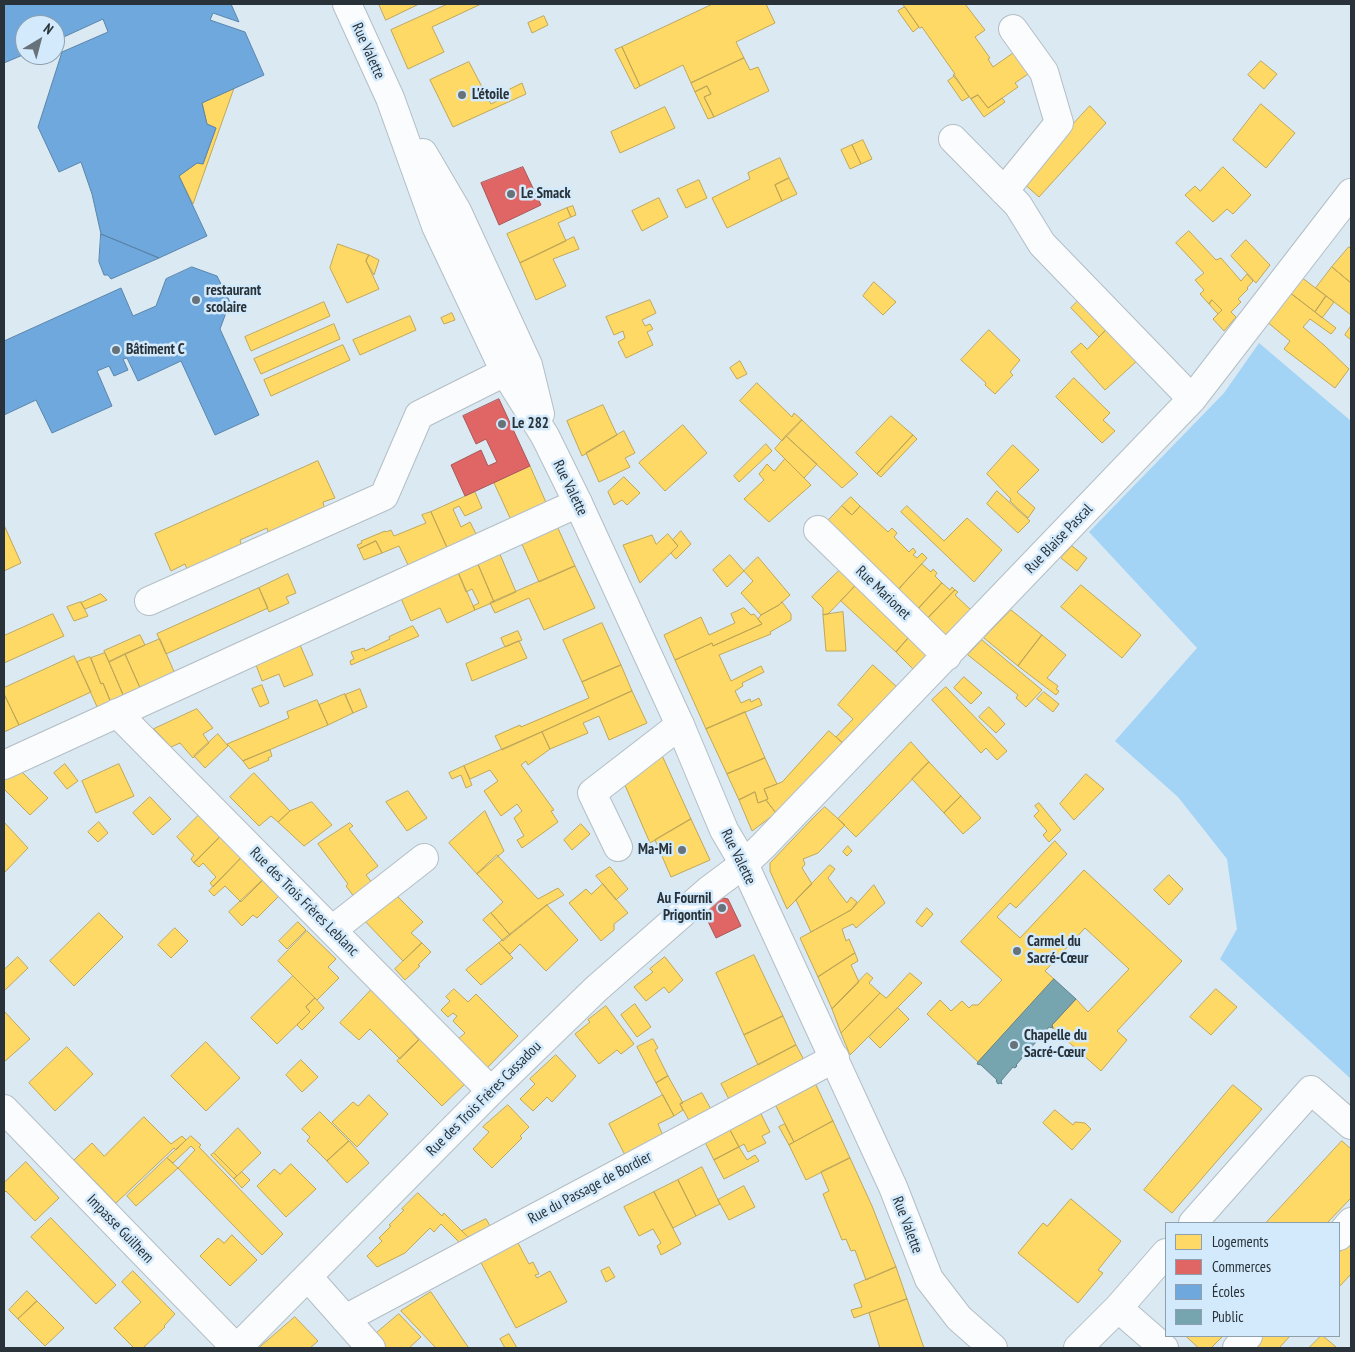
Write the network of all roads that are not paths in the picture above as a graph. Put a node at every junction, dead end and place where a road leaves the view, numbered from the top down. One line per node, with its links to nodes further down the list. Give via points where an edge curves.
1 (347, 4): 3 (street, Rue Valette)
2 (1013, 28): 5 (street, via 1044,72 1059,123)
3 (390, 98): 7 (street, Rue Valette, via 436,226); 9 (street, Rue Valette, via 457,211 528,365)
4 (953, 140): 5 (street)
5 (1004, 191): 8 (street, via 1018,205 1042,244)
6 (1351, 193): 8 (street, Rue Blaise Pascal)
7 (505, 372): 9 (street, Rue Valette); 12 (street, via 419,415 384,496)
8 (1192, 399): 13 (street, Rue Blaise Pascal)
9 (545, 436): 10 (street, Rue Valette)
10 (578, 503): 14 (street); 15 (street, Rue Valette)
11 (818, 530): 13 (street, Rue Marionet)
12 (149, 601)
13 (948, 656): 19 (street, Rue Blaise Pascal)
14 (118, 713): 16 (street); 20 (street, Rue des Trois Frères Leblanc)
15 (680, 725): 17 (street, via 592,793); 19 (street, Rue Valette, via 724,830)
16 (4, 765)
17 (618, 847)
18 (424, 858): 20 (street)
19 (744, 864): 21 (street, Rue Valette); 22 (street, Rue des Trois Frères Cassadou, via 709,890 596,989)
20 (332, 930): 22 (street, Rue des Trois Frères Leblanc)
21 (834, 1058): 31 (street, Rue du Passage de Bordier); 35 (street, Rue Valette, via 893,1187 928,1280 959,1318)
22 (491, 1091): 29 (street, Rue des Trois Frères Cassadou)
23 (4, 1109): 33 (street, Impasse Guilhem)
24 (1351, 1125): 25 (street, via 1311,1090)
25 (1194, 1222)
26 (1351, 1222): 27 (street)
27 (1340, 1235)
28 (1165, 1254): 30 (street)
29 (308, 1277): 31 (street); 33 (street, Rue des Trois Frères Cassadou)
30 (1118, 1308): 36 (street); 37 (street)
31 (345, 1318): 34 (street)
32 (1247, 1337): 38 (street)
33 (236, 1348)
34 (371, 1348)
35 (993, 1348)
36 (1078, 1348)
37 (1164, 1348)
38 (1237, 1348)

